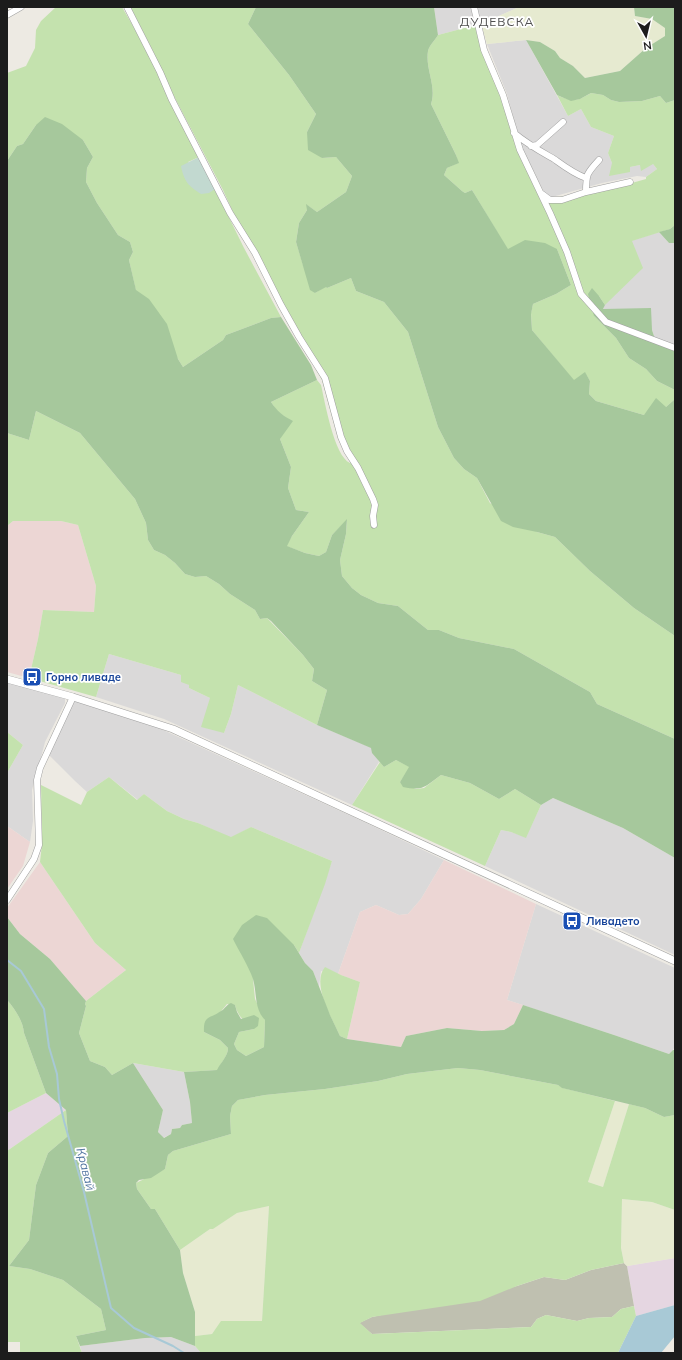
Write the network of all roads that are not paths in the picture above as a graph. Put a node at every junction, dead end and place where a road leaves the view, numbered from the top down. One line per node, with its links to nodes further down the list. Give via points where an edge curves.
1 (21, 7): 4 (street)
2 (127, 7): 14 (street, via 230,213 255,253 299,337 325,378 341,437 373,499)
3 (474, 7): 6 (street, via 484,50 503,95)
4 (7, 15)
5 (563, 122): 7 (street, via 537,145)
6 (514, 133): 7 (street); 12 (street)
7 (531, 146): 9 (street, via 573,174)
8 (599, 160): 9 (street)
9 (586, 178): 11 (street)
10 (630, 182): 11 (street)
11 (586, 192): 12 (street, via 562,200 550,200)
12 (542, 194): 13 (street, via 581,294 606,322)
13 (675, 348)
14 (374, 524)
15 (7, 679): 16 (street)
16 (73, 697): 17 (street, via 40,768 37,780 39,845 34,859); 18 (street, via 173,729)
17 (7, 900)
18 (675, 961)

